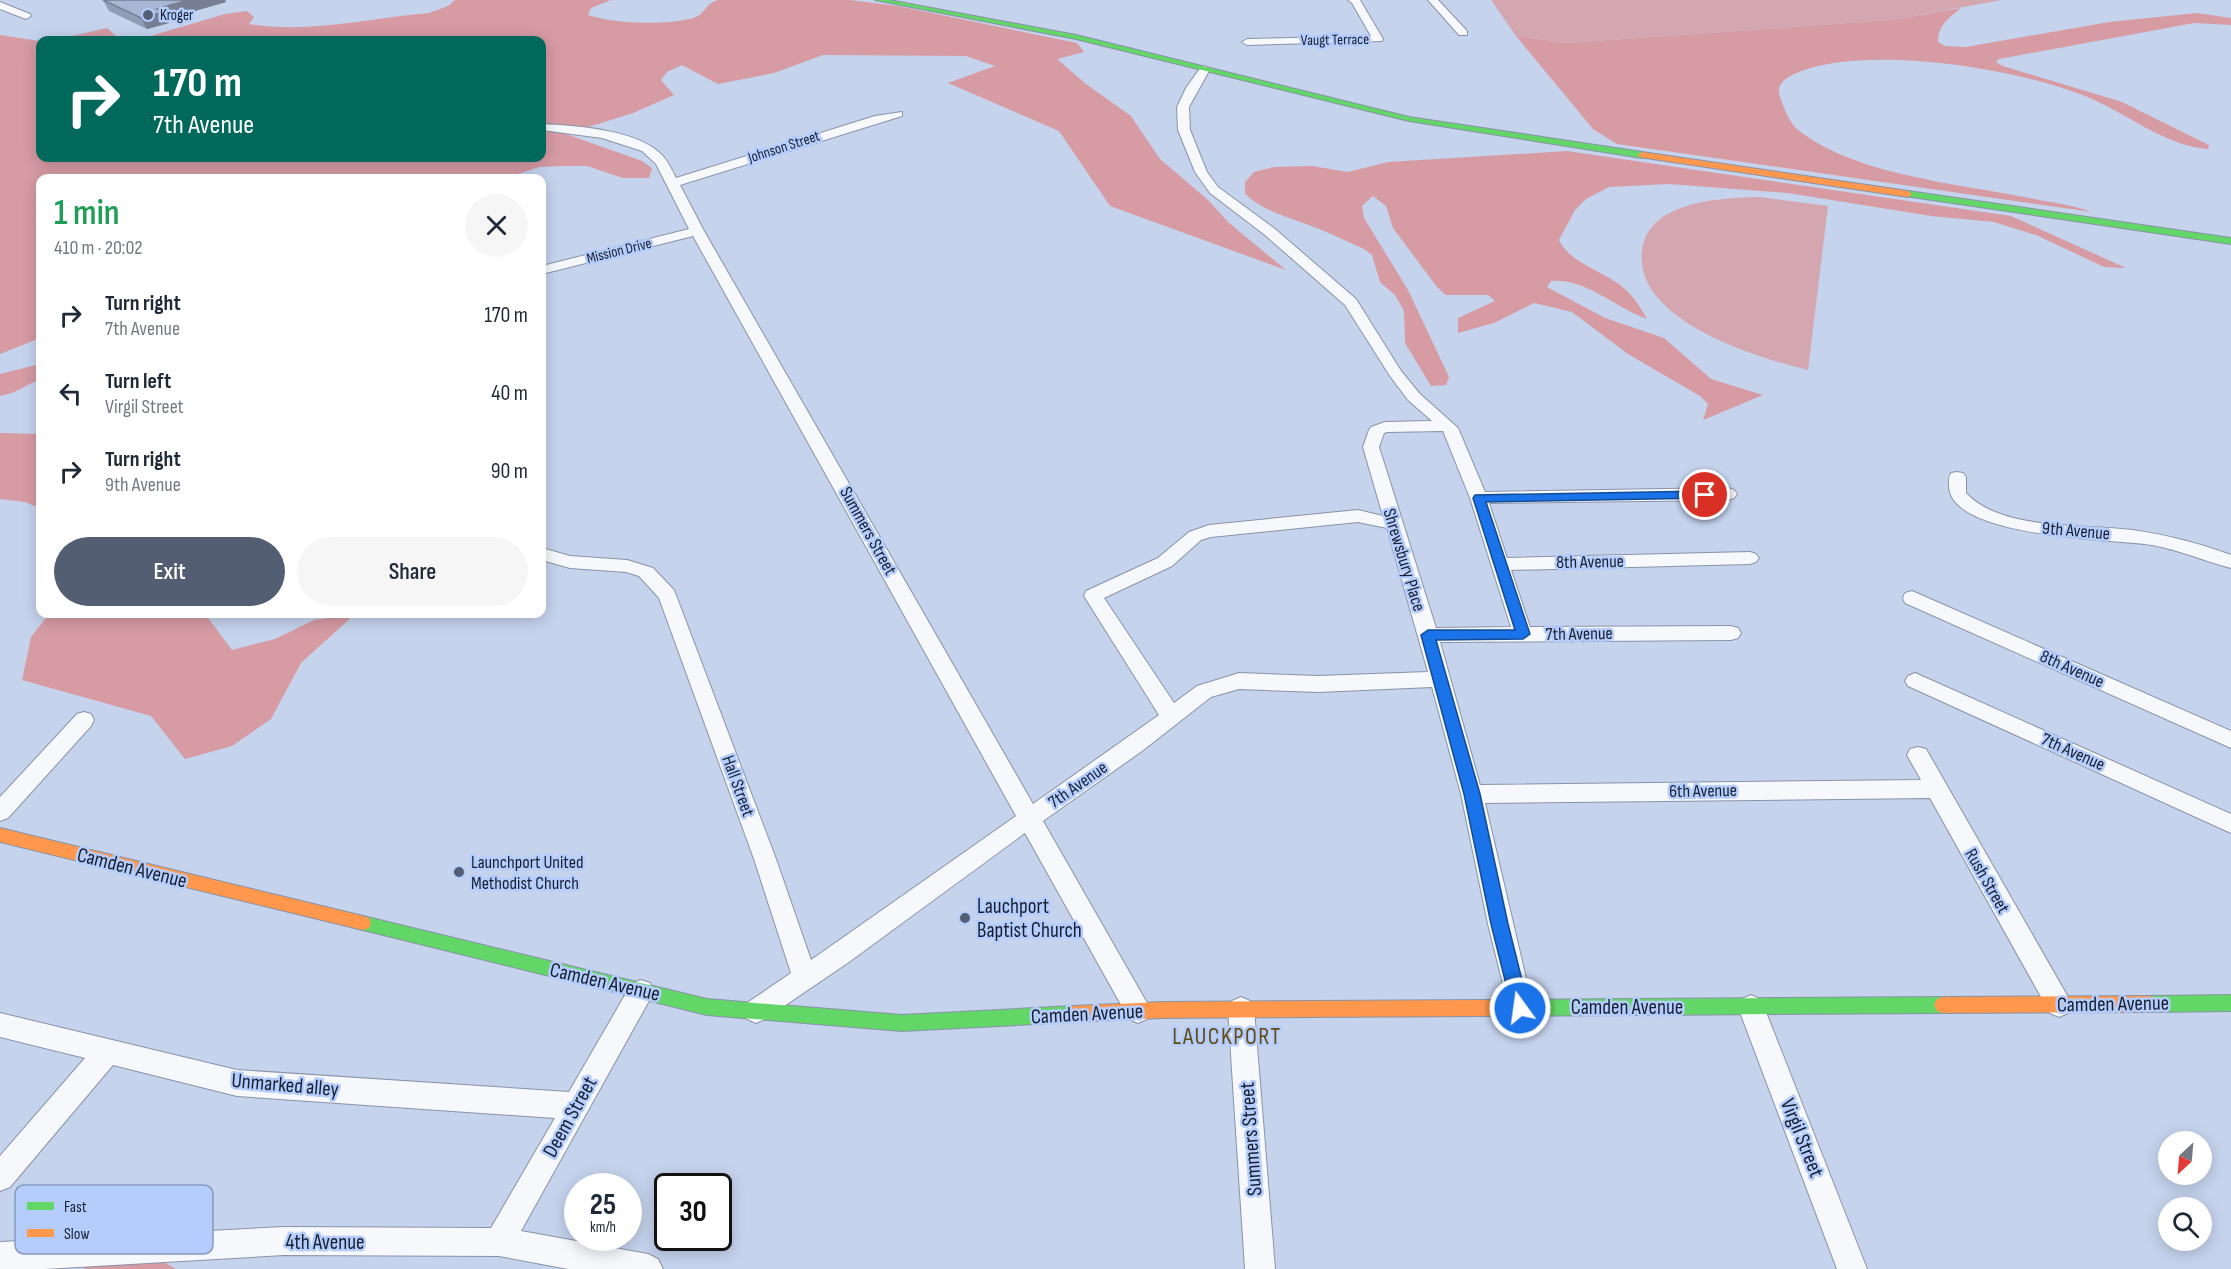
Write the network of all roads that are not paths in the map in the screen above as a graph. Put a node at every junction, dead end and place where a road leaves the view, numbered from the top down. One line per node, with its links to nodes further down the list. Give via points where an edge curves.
1 (878, 0): 8 (main road, via 1076,37)
2 (1433, 0): 6 (street, via 1463,33)
3 (1355, 1): 7 (street, Vaugt Terrace, via 1378,39)
4 (0, 5): 5 (street)
5 (26, 16)
6 (1474, 37)
7 (1247, 42)
8 (1205, 69): 13 (main road, via 1341,104 1443,124); 17 (street, via 1184,107 1184,130 1201,172 1214,190 1263,226 1351,302 1395,373 1414,397)
9 (898, 114): 11 (street, Johnson Street)
10 (546, 127): 11 (street, Summers Street, via 623,140 646,148 659,159)
11 (672, 183): 12 (street, Summers Street)
12 (696, 231): 16 (street, Mission Drive); 39 (street, Summers Street)
13 (2161, 231): 14 (main road); 15 (main road)
14 (2231, 240)
15 (2231, 246)
16 (546, 269)
17 (1450, 428): 20 (street); 21 (street, Shrewsbury Place, via 1385,427 1374,434 1371,447)
18 (1957, 477): 24 (street, 9th Avenue, via 1957,493 1962,501 1985,516 2035,528 2158,540)
19 (1728, 494): 20 (street)
20 (1479, 498): 25 (street)
21 (1393, 524): 29 (street, Shrewsbury Place); 32 (street, via 1358,516 1209,531 1195,536 1165,562 1093,596)
22 (546, 555): 42 (street, Hall Street, via 646,572 667,595)
23 (1750, 558): 25 (street, 8th Avenue)
24 (2225, 559)
25 (1502, 564): 28 (street)
26 (1912, 598): 34 (street, 8th Avenue)
27 (1731, 633): 28 (street, 7th Avenue)
28 (1523, 634): 29 (street, 7th Avenue)
29 (1428, 635): 30 (street, Shrewsbury Place)
30 (1438, 679): 32 (street, 7th Avenue, via 1318,684 1239,681 1204,691); 37 (street, Shrewsbury Place)
31 (1915, 681): 40 (street, 7th Avenue)
32 (1171, 717): 39 (street, 7th Avenue)
33 (84, 720): 38 (street)
34 (2231, 740)
35 (1918, 755): 36 (street, Rush Street)
36 (1935, 789): 37 (street, 6th Avenue); 45 (street, Rush Street)
37 (1472, 794): 47 (street, Shrewsbury Place)
38 (0, 812)
39 (1030, 819): 42 (street, 7th Avenue); 50 (street, Summers Street)
40 (2231, 824)
41 (0, 835): 43 (main road, Camden Avenue)
42 (805, 977): 49 (street, 7th Avenue)
43 (641, 991): 49 (main road, Camden Avenue, via 707,1007); 53 (street, Deem Street)
44 (2231, 1003): 45 (main road, Camden Avenue)
45 (2059, 1005): 46 (main road, Camden Avenue)
46 (1751, 1007): 47 (main road, Camden Avenue); 61 (street, Virgil Street)
47 (1520, 1008): 48 (main road, Camden Avenue)
48 (1241, 1009): 50 (main road, Camden Avenue); 60 (street, Summers Street)
49 (756, 1011): 50 (main road, Camden Avenue, via 902,1023)
50 (1138, 1011)
51 (0, 1024): 52 (street, Unmarked alley)
52 (108, 1052): 53 (street, Unmarked alley, via 237,1083); 54 (street)
53 (576, 1106): 55 (street, Deem Street)
54 (0, 1177)
55 (499, 1242): 56 (street, 4th Avenue, via 284,1241); 59 (street, 4th Avenue)
56 (213, 1245)
57 (53, 1254): 58 (street, 4th Avenue)
58 (0, 1257)
59 (648, 1269)
60 (1260, 1269)
61 (1852, 1269)

